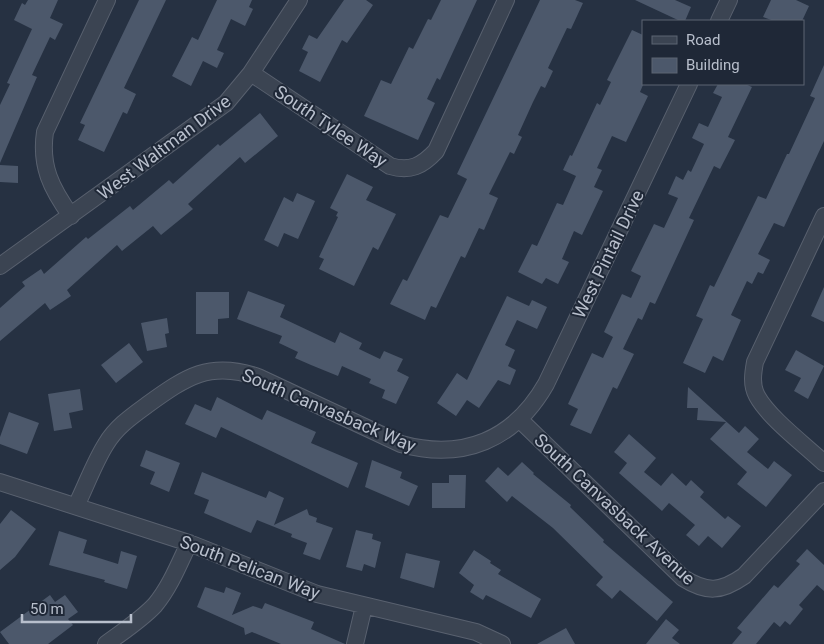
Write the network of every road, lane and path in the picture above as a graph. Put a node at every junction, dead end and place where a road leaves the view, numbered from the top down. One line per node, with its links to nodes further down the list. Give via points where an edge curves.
1 (106, 0): 8 (street, via 45,132 43,158 49,182)
2 (299, 0): 6 (street, West Waltman Drive)
3 (506, 0): 6 (street, South Tylee Way, via 436,152 415,168 401,170 390,166)
4 (729, 0): 5 (street)
5 (719, 20)
6 (251, 73): 8 (street, West Waltman Drive, via 226,103)
7 (689, 85): 11 (street, West Pintail Drive, via 546,384)
8 (71, 216): 10 (street, West Waltman Drive)
9 (824, 216): 12 (street, via 755,362 752,379 756,395 766,409)
10 (0, 266)
11 (519, 419): 14 (street, South Canvasback Avenue, via 683,578 698,586 714,589 731,586); 15 (street, South Canvasback Way, via 500,434 468,447 451,450 418,448 401,444 242,371 208,370 177,383 116,431 106,444)
12 (824, 463)
13 (0, 482): 15 (street, South Pelican Way)
14 (824, 491)
15 (76, 506): 16 (street, South Pelican Way)
16 (189, 543): 17 (street, South Pelican Way, via 317,594); 18 (street, via 165,591 154,605)
17 (364, 606): 19 (street); 20 (street, South Pelican Way, via 476,632)
18 (106, 644)
19 (355, 644)
20 (502, 644)

